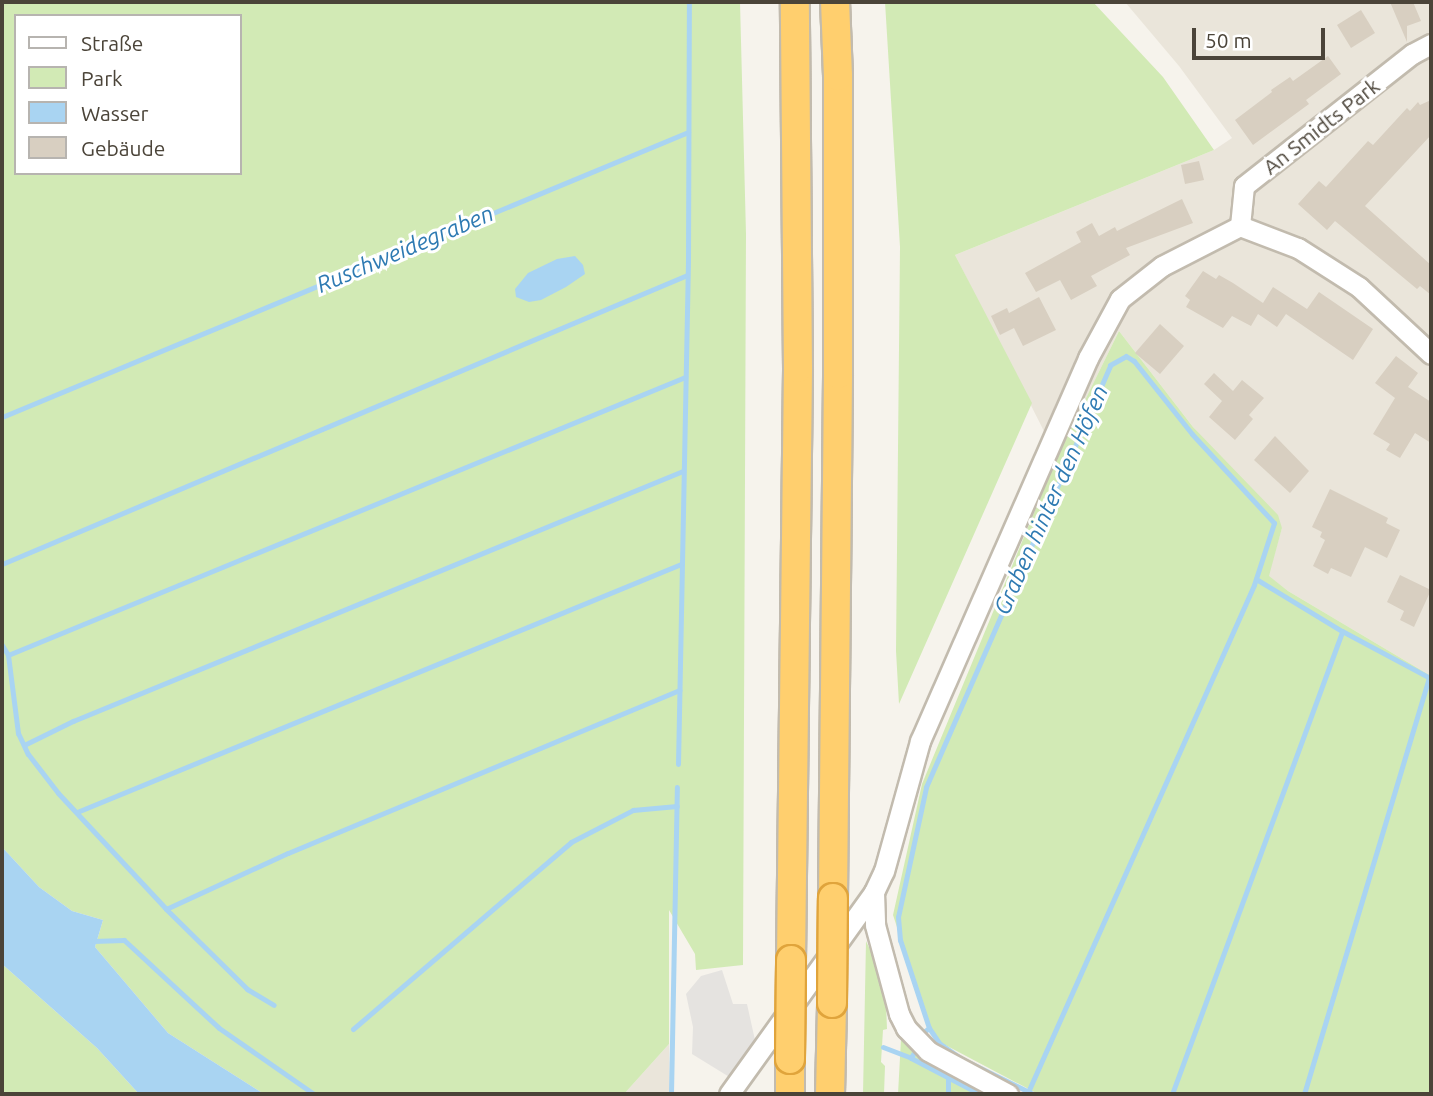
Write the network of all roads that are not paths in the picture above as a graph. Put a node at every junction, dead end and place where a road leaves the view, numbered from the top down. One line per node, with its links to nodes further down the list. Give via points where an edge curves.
1 (794, 2): 8 (highway, bridge, via 798,368)
2 (835, 2): 9 (highway, bridge, via 838,198)
3 (1431, 44): 4 (street, An Smidts Park, via 1412,54 1244,186)
4 (1240, 226): 5 (street, via 1298,248 1359,286); 6 (street, via 1162,266 1120,299 1106,321 920,741)
5 (1431, 354)
6 (874, 892): 7 (street); 10 (street, via 875,925 905,1028 928,1051)
7 (729, 1094)
8 (790, 1094)
9 (830, 1094)
10 (1008, 1094)

